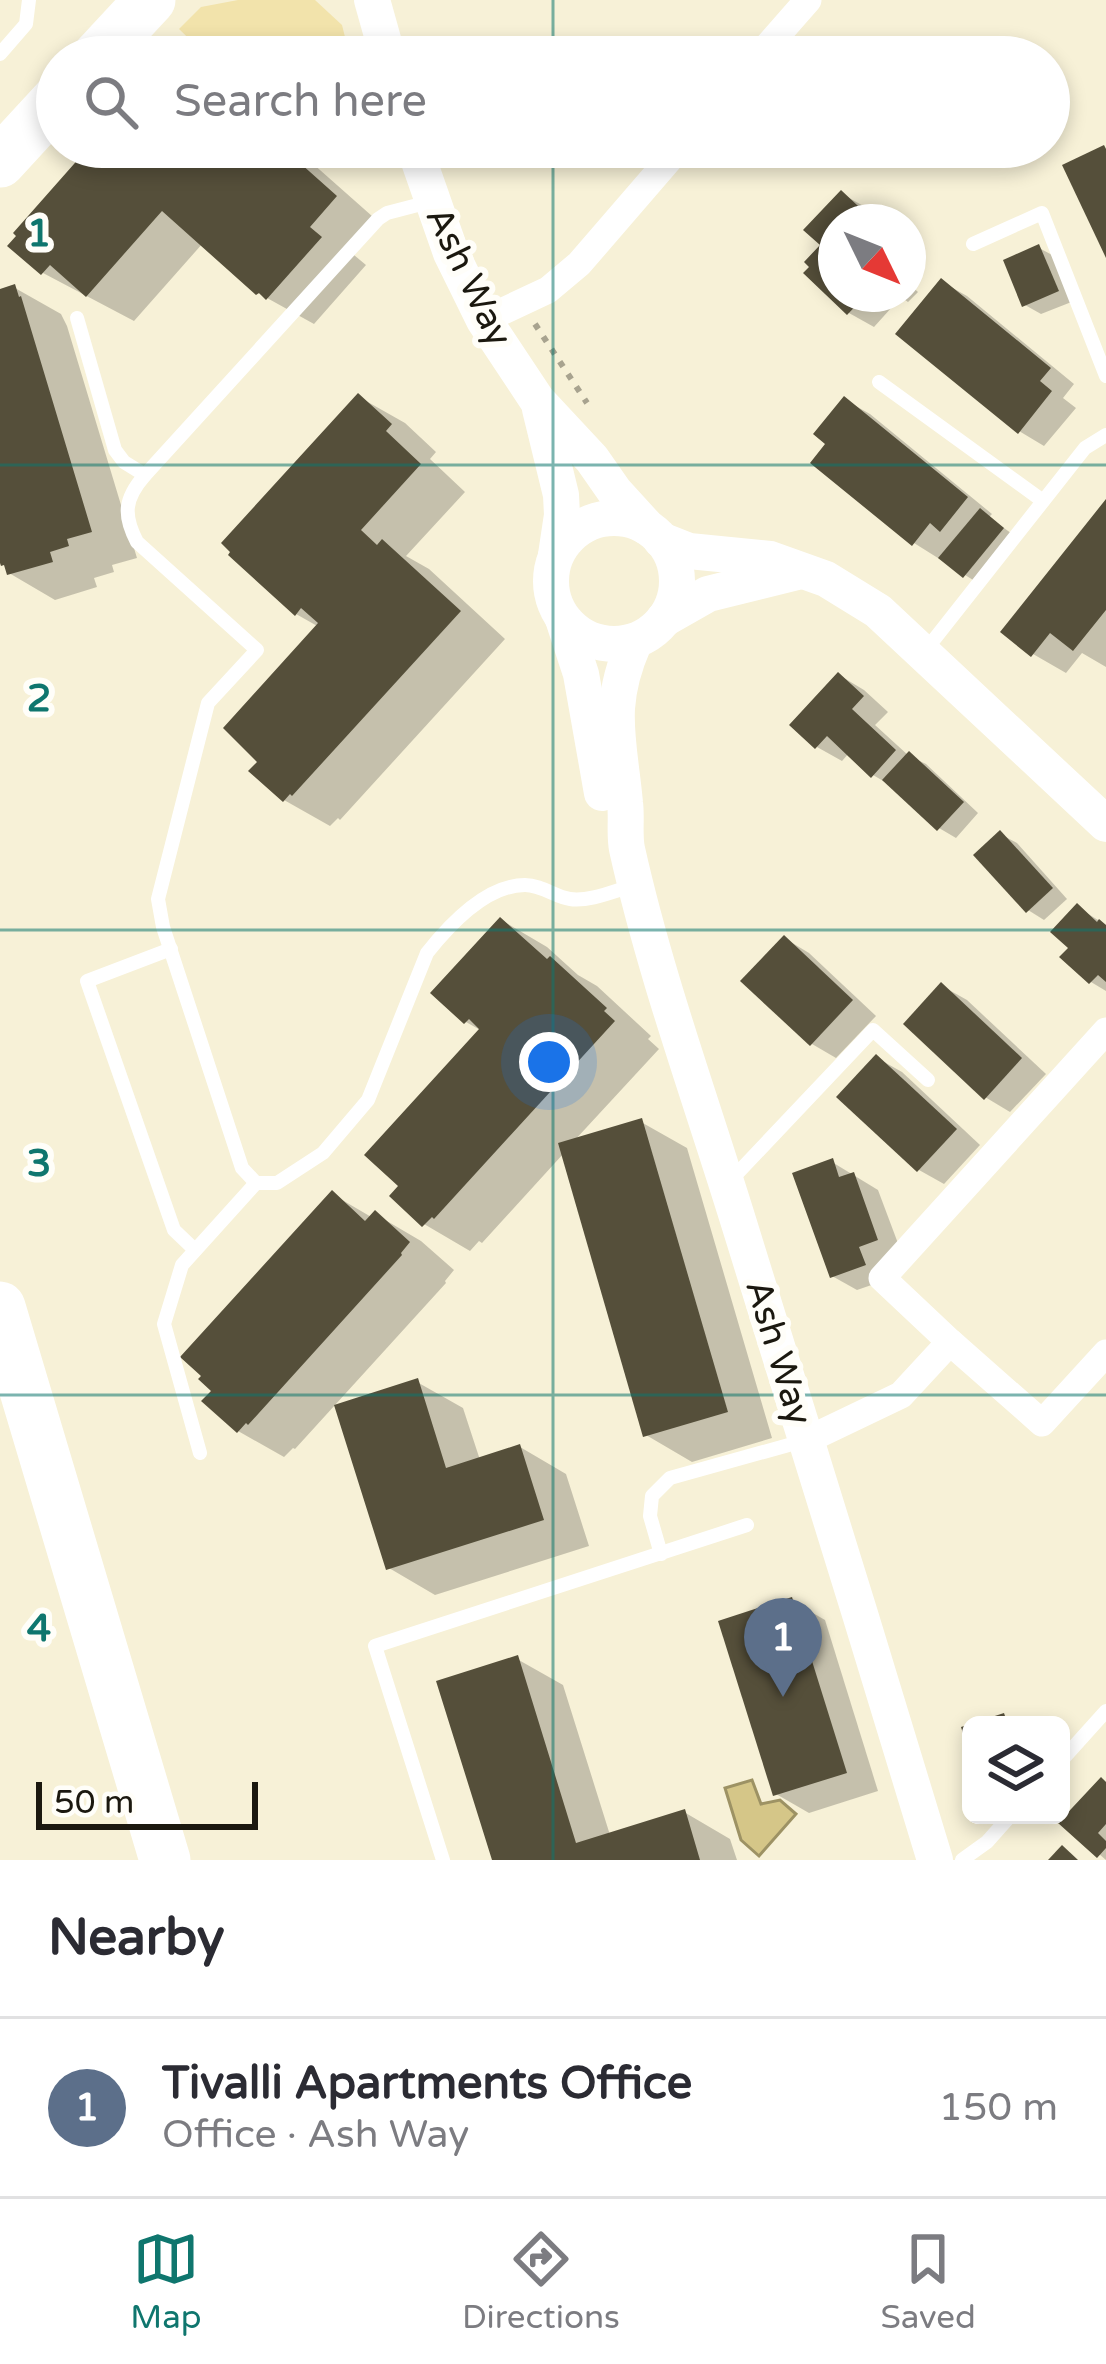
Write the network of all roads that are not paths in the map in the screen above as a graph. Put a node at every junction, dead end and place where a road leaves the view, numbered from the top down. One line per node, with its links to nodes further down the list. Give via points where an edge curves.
1 (29, 0): 8 (lane, via 26,24)
2 (150, 0): 5 (highway)
3 (372, 0): 6 (street)
4 (808, 0): 7 (street)
5 (117, 36)
6 (382, 36)
7 (776, 36)
8 (0, 54)
9 (36, 123): 10 (highway)
10 (0, 162)
11 (421, 168): 13 (street, Ash Way)
12 (662, 168): 16 (street, via 548,290)
13 (433, 201): 16 (street, Ash Way); 21 (lane, via 378,219)
14 (973, 244): 17 (lane, via 1042,213)
15 (77, 318): 21 (lane, via 115,450)
16 (484, 320): 19 (street, Ash Way)
17 (1106, 376)
18 (879, 382): 22 (lane)
19 (537, 400): 23 (street, Ash Way); 24 (street, Ash Way, via 561,495)
20 (1106, 435): 22 (lane, via 1084,448)
21 (145, 475): 33 (lane, via 128,510 137,542 257,650 208,703 158,899)
22 (1042, 502): 29 (lane)
23 (654, 533): 24 (street, via 596,519); 25 (street, via 689,551 770,559); 27 (street, via 677,579)
24 (556, 558): 26 (street, via 551,580)
25 (802, 571): 27 (street, via 708,594); 29 (street, via 857,596)
26 (562, 616): 28 (street, via 595,642); 31 (street, Ash Way, via 608,814)
27 (664, 619): 28 (street)
28 (634, 643): 31 (street, Ash Way, via 616,699)
29 (923, 654): 30 (street)
30 (1106, 824)
31 (626, 843): 32 (street, Ash Way)
32 (637, 884): 36 (lane, via 585,898 523,885 484,897 427,953 368,1100 323,1153 277,1183); 37 (street, Ash Way)
33 (171, 949): 36 (lane, via 242,1168); 38 (lane, via 87,981 174,1230)
34 (1106, 1031): 40 (street, via 882,1278)
35 (928, 1079): 37 (lane, via 873,1030)
36 (256, 1183): 38 (lane)
37 (727, 1183): 42 (street, Ash Way)
38 (195, 1250): 43 (lane, via 182,1265 164,1324)
39 (0, 1307): 49 (highway)
40 (950, 1342): 41 (street, via 1042,1423); 42 (street, via 901,1395)
41 (1106, 1353)
42 (807, 1439): 45 (lane, via 670,1478 652,1496); 51 (street, Ash Way)
43 (200, 1454)
44 (747, 1526): 45 (lane)
45 (661, 1554): 50 (lane, via 375,1646)
46 (1106, 1711): 47 (lane)
47 (1070, 1751)
48 (1004, 1824): 52 (lane)
49 (165, 1860)
50 (443, 1860)
51 (934, 1860)
52 (962, 1860)

